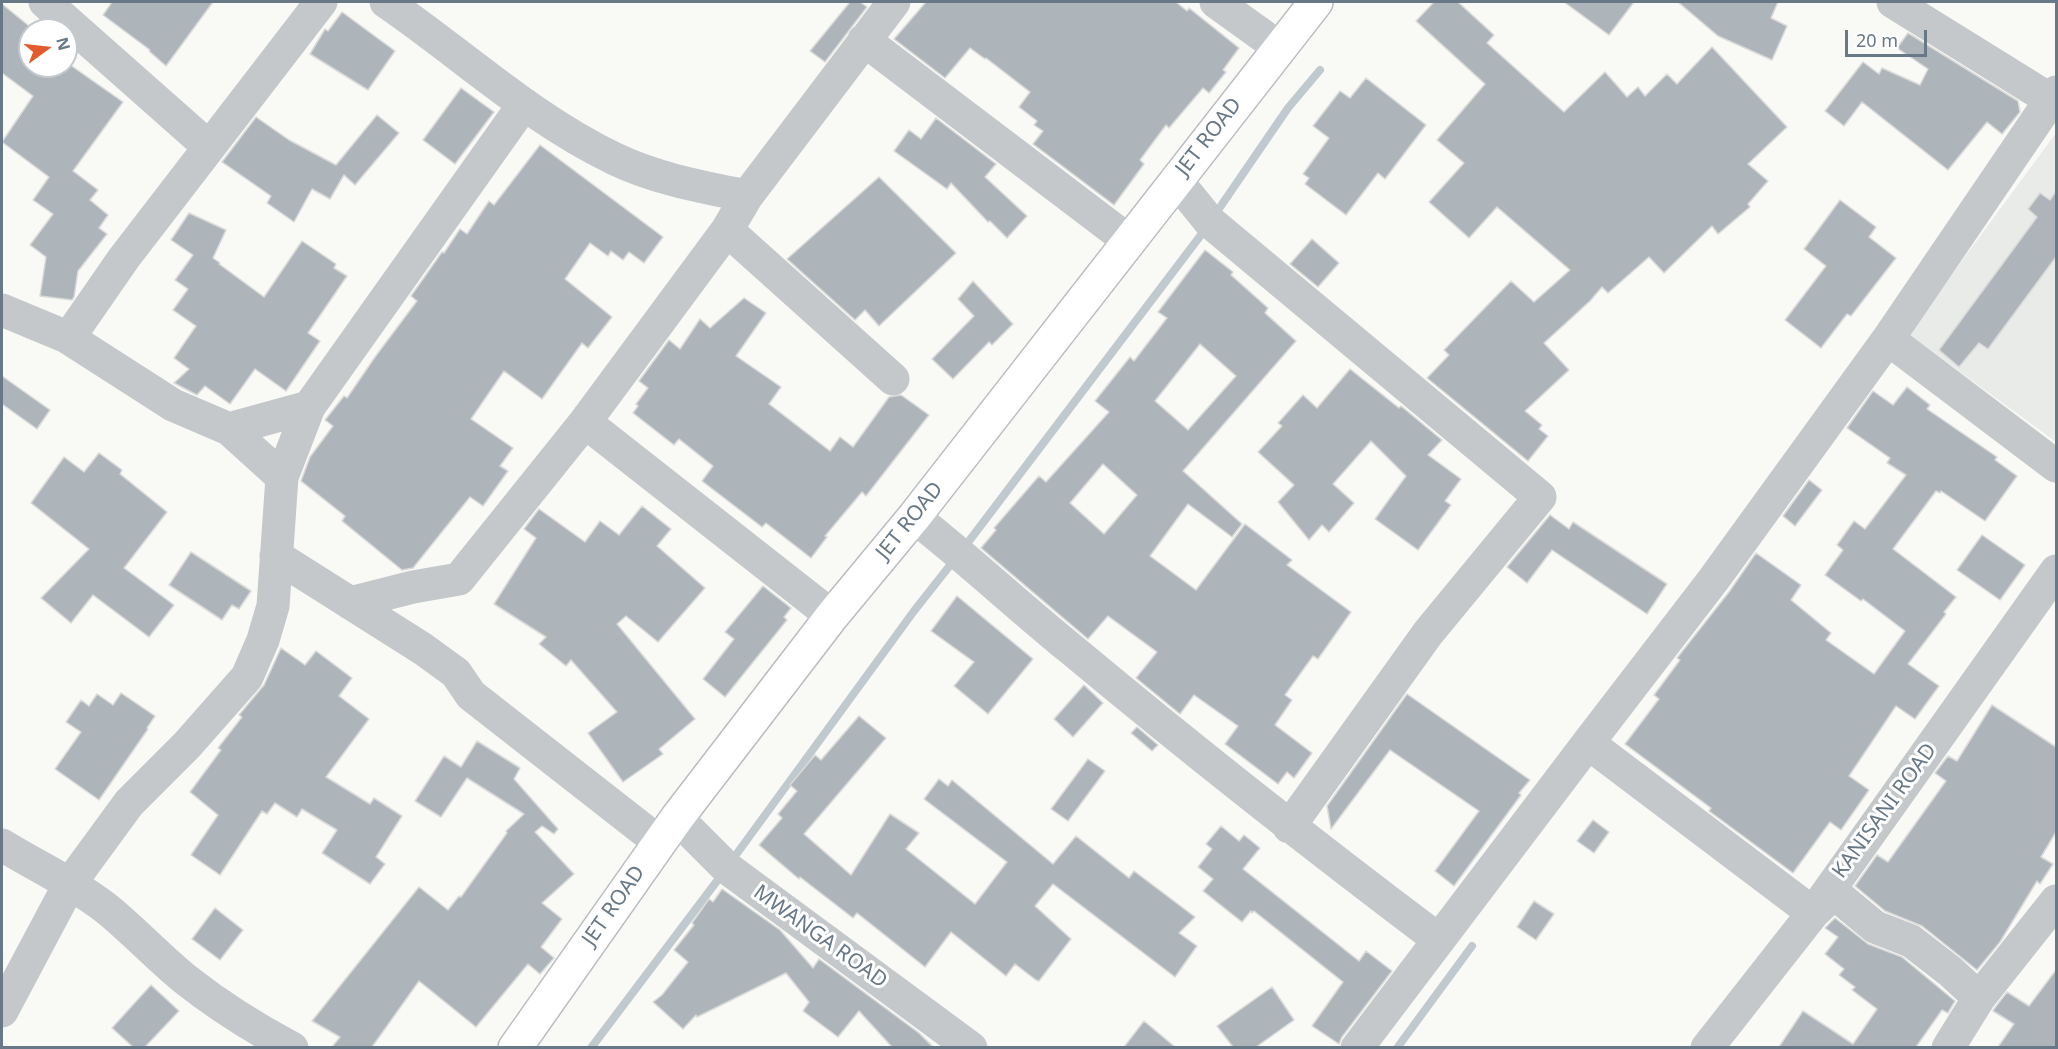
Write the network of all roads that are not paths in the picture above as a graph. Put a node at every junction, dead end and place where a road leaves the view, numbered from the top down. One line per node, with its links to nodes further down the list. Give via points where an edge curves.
1 (45, 2): 12 (street)
2 (321, 2): 12 (street)
3 (386, 2): 11 (street)
4 (894, 2): 8 (street)
5 (1216, 2): 9 (street)
6 (1316, 2): 9 (main road, JET ROAD)
7 (1893, 2): 10 (street)
8 (864, 40): 14 (street); 16 (street)
9 (1280, 48): 13 (main road, JET ROAD)
10 (2054, 96): 19 (street)
11 (524, 104): 14 (street, via 615,159 660,177); 21 (street)
12 (209, 147): 18 (street)
13 (1176, 180): 16 (main road, JET ROAD); 32 (street, via 1210,222 1540,497 1428,633)
14 (747, 196): 15 (street)
15 (727, 230): 20 (street); 22 (street)
16 (1129, 241): 26 (main road, JET ROAD)
17 (2, 310): 18 (street)
18 (67, 337): 23 (street, via 173,405)
19 (1888, 339): 24 (street); 31 (street, via 1714,579)
20 (893, 380)
21 (309, 406): 23 (street); 25 (street)
22 (585, 423): 29 (street, via 459,579); 30 (street)
23 (229, 429): 25 (street)
24 (2056, 466)
25 (282, 477): 27 (street)
26 (914, 517): 30 (main road, JET ROAD); 32 (street)
27 (276, 556): 29 (street, MWANGA ROAD); 35 (street, via 273,606 248,677 129,803)
28 (2056, 571): 37 (street, KANISANI ROAD)
29 (350, 603): 33 (street, MWANGA ROAD, via 423,649 456,673 471,695)
30 (832, 616): 33 (main road, JET ROAD)
31 (1588, 743): 37 (street); 38 (street)
32 (1290, 827): 38 (street)
33 (668, 830): 42 (main road, JET ROAD); 43 (street, MWANGA ROAD, via 727,868)
34 (2, 845): 35 (street)
35 (69, 885): 40 (street); 41 (street, via 105,908 222,1007)
36 (2056, 901): 39 (street)
37 (1813, 913): 39 (street, via 1831,896 1840,898 1875,927 1911,940); 45 (street, KANISANI ROAD)
38 (1439, 940): 44 (street)
39 (1979, 998): 46 (street)
40 (2, 1011)
41 (292, 1047)
42 (515, 1047)
43 (971, 1047)
44 (1358, 1047)
45 (1707, 1047)
46 (1948, 1047)

